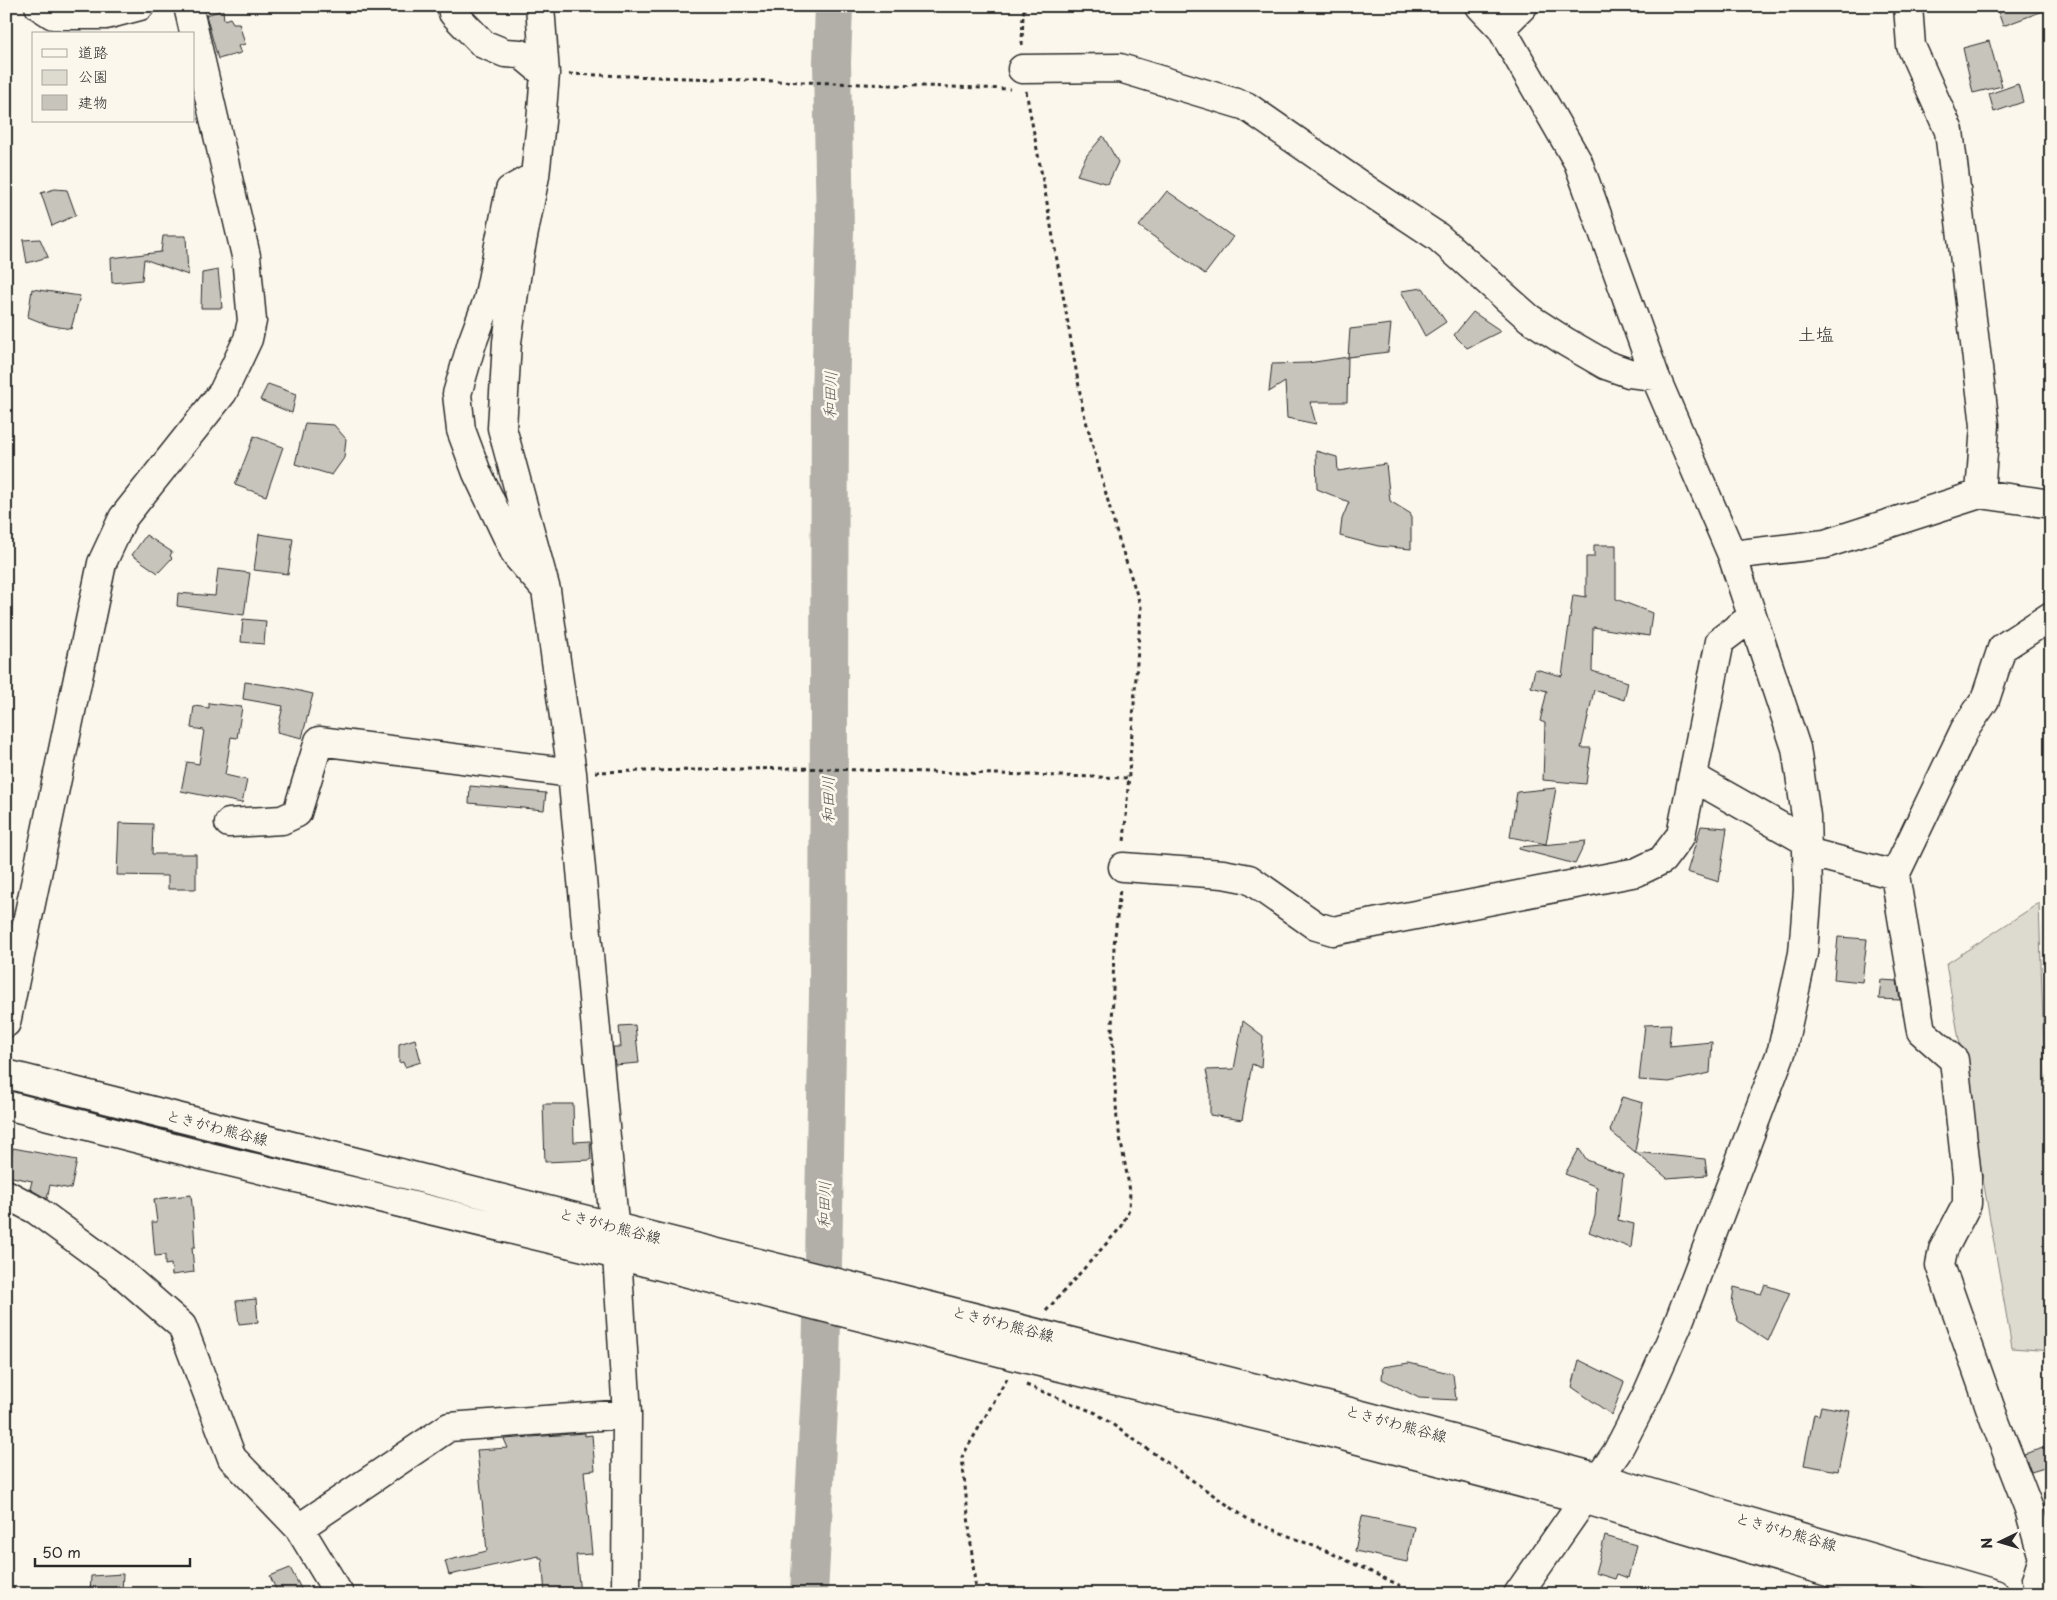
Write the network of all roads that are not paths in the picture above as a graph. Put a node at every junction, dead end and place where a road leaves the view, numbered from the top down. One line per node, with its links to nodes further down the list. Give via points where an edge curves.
1 (39, 6): 2 (street, via 53,15 106,14)
2 (140, 6)
3 (188, 6): 10 (street)
4 (452, 6): 12 (street, via 453,13 483,44 505,54 521,54)
5 (540, 6): 12 (street)
6 (1480, 6): 9 (street)
7 (1523, 6): 9 (street)
8 (1908, 6): 16 (street, via 1911,46 1948,131 1985,425)
9 (1501, 28): 15 (street, via 1578,162)
10 (194, 32)
11 (195, 36): 28 (street, via 246,256 252,321 248,339 223,392 123,518 102,563)
12 (545, 74): 14 (street)
13 (1021, 82): 15 (street, via 1120,68 1246,106 1438,237 1529,318 1606,365 1629,374)
14 (535, 176): 19 (street, via 507,342 502,428); 19 (street, via 510,190 488,300 457,394 461,430 477,473 516,555)
15 (1655, 376): 18 (street)
16 (1980, 494): 17 (street); 18 (street, via 1825,544)
17 (2051, 504)
18 (1732, 555): 21 (street)
19 (546, 590): 22 (street)
20 (2051, 616): 27 (street, via 2002,648 1985,700 1964,729)
21 (1752, 617): 23 (street, via 1720,641); 25 (street, via 1796,748)
22 (572, 773): 24 (street, via 319,741 297,813 282,820); 32 (street)
23 (1693, 777): 25 (street); 26 (street, via 1681,835 1662,860 1638,872 1333,931 1316,926 1249,879 1223,874)
24 (229, 824)
25 (1807, 847): 27 (street); 35 (street, via 1808,890 1803,953 1782,1050 1678,1324 1648,1392)
26 (1123, 868)
27 (1895, 876): 38 (street, via 1921,1031 1954,1060 1967,1204 1943,1250 1940,1265 2029,1509 2042,1558)
28 (8, 1014)
29 (6, 1074): 32 (street, ときがわ熊谷線)
30 (6, 1105): 33 (street, ときがわ熊谷線)
31 (6, 1194): 37 (street, via 36,1210 118,1270 182,1326 232,1458)
32 (614, 1227): 33 (street); 35 (street, ときがわ熊谷線, via 1330,1406)
33 (617, 1255): 34 (street); 36 (street, ときがわ熊谷線, via 897,1326 1015,1372 1335,1434)
34 (627, 1414): 37 (street, via 449,1427); 40 (street)
35 (1600, 1478): 36 (street); 43 (street, ときがわ熊谷線)
36 (1583, 1499): 41 (street); 42 (street, ときがわ熊谷線)
37 (299, 1528): 39 (street)
38 (2036, 1580)
39 (340, 1594)
40 (626, 1594)
41 (1518, 1594)
42 (1902, 1594)
43 (1995, 1594)

